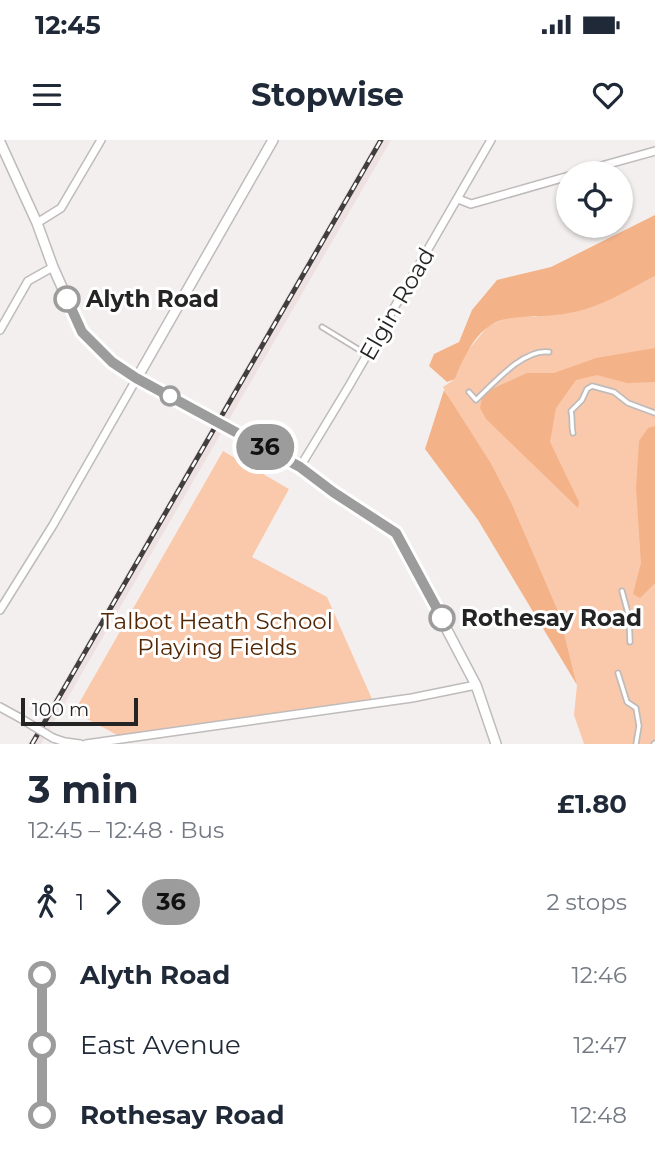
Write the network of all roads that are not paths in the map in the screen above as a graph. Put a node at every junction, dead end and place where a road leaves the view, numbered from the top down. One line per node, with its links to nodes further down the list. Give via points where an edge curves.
1 (101, 140): 9 (street, via 61,208)
2 (273, 140): 15 (street)
3 (491, 140): 8 (street, Elgin Road)
4 (0, 142): 9 (street)
5 (655, 151): 6 (street)
6 (619, 161)
7 (556, 180): 8 (street, via 471,204)
8 (458, 199): 14 (street, Elgin Road)
9 (37, 223): 10 (street)
10 (53, 267): 12 (street, via 28,281); 15 (street, via 82,332)
11 (323, 327): 14 (lane)
12 (0, 330)
13 (549, 352): 16 (lane, via 539,351 523,359 476,400)
14 (368, 355): 19 (street, Elgin Road)
15 (136, 378): 19 (street, bridge); 21 (street)
16 (469, 392)
17 (655, 413): 18 (lane, via 592,386 571,411)
18 (573, 433)
19 (300, 467): 24 (street, via 396,533)
20 (622, 590): 22 (lane)
21 (0, 610)
22 (630, 642)
23 (618, 673): 30 (lane, via 625,698 639,718)
24 (476, 685): 28 (street); 29 (street)
25 (0, 706): 26 (street, bridge)
26 (64, 743): 27 (street)
27 (80, 744)
28 (86, 744)
29 (496, 744)
30 (636, 744)

